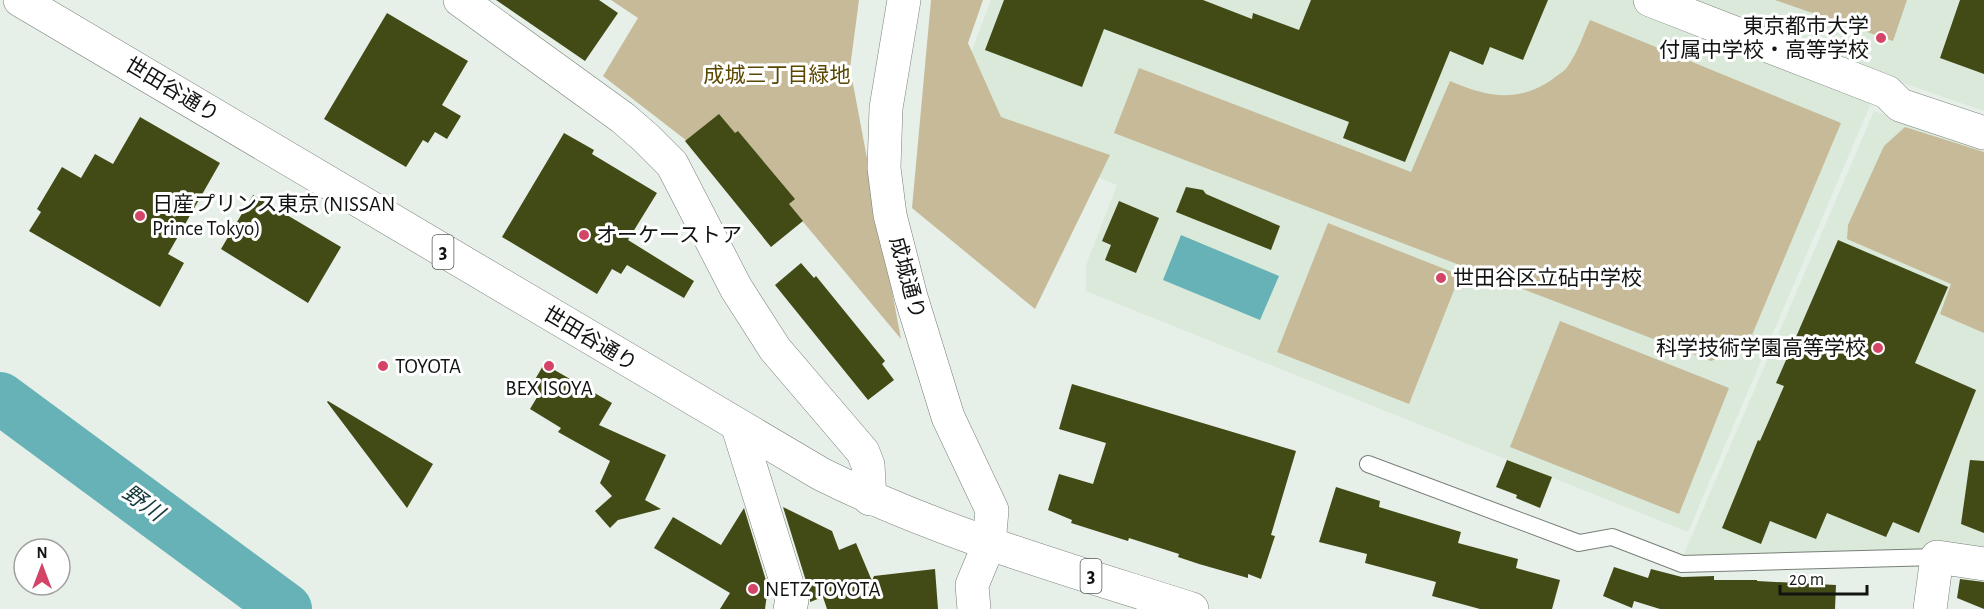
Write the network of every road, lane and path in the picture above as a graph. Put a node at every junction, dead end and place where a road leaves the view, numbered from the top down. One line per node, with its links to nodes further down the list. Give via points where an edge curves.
1 (20, 0): 6 (street, 世田谷通り / 3)
2 (460, 0): 8 (street, via 623,118 672,164 736,288 775,349 863,452)
3 (904, 0): 9 (street, 成城通り, via 886,108 884,168 890,215 948,417 992,510)
4 (1650, 0): 5 (street, via 1887,92 1900,105)
5 (1984, 133)
6 (738, 427): 8 (street, 世田谷通り / 3); 12 (street, via 792,600)
7 (1368, 464): 10 (lane, via 1579,543 1612,537 1682,564)
8 (870, 498): 9 (street, 世田谷通り / 3)
9 (989, 544): 13 (street, 成城通り, via 972,585); 14 (street, 世田谷通り / 3)
10 (1937, 557): 11 (street); 15 (street)
11 (1984, 564)
12 (790, 609)
13 (974, 609)
14 (1192, 609)
15 (1930, 609)

